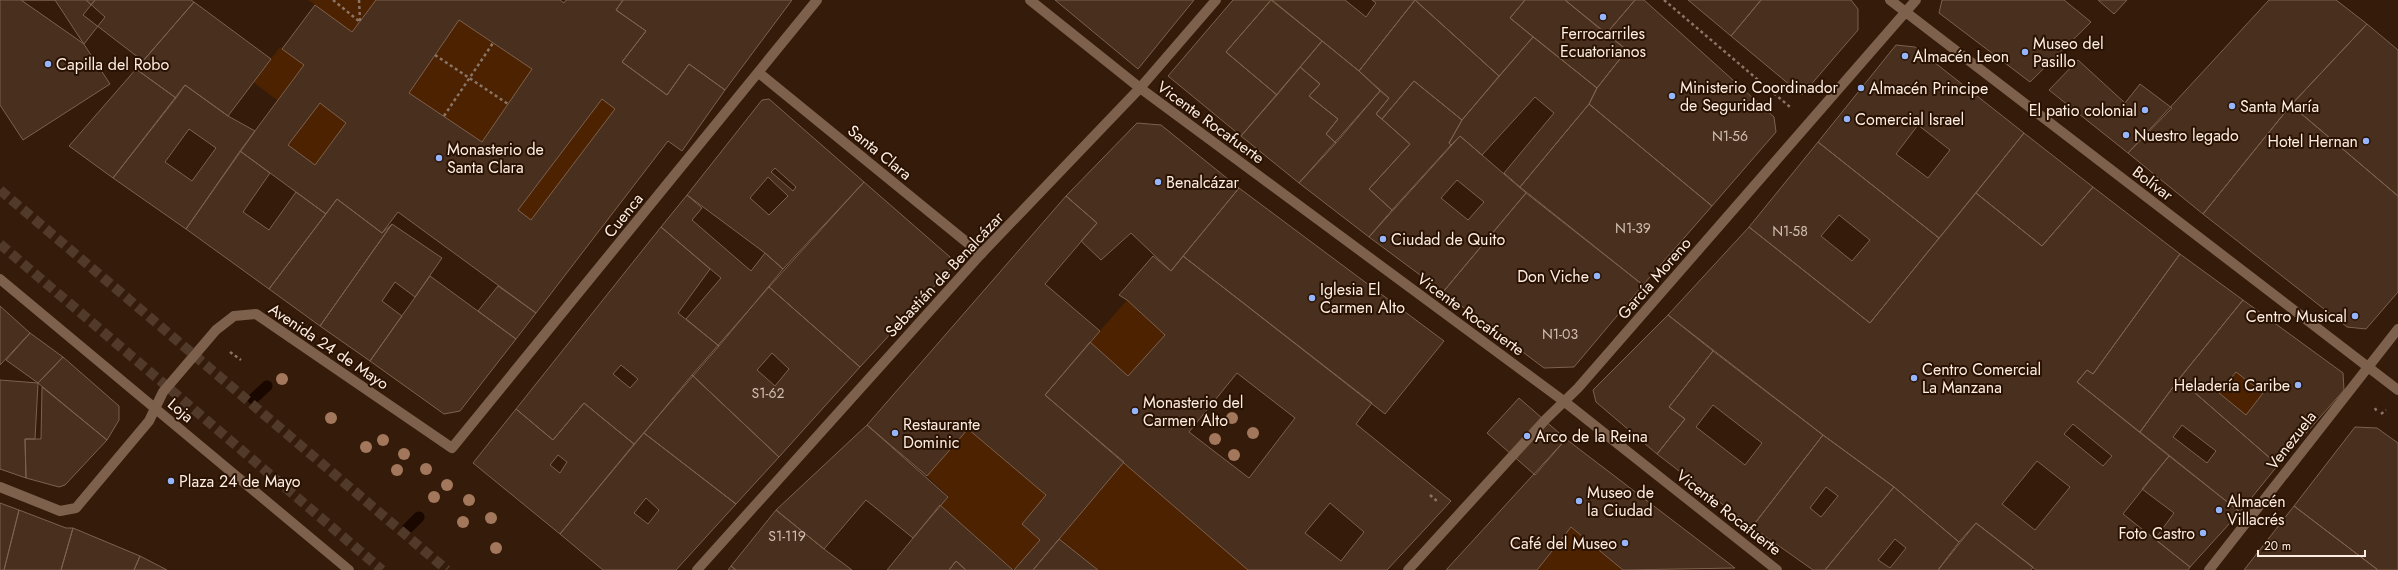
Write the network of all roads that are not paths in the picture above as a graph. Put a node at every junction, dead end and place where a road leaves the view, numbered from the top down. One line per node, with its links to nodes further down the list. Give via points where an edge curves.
1 (817, 0): 7 (street, Cuenca)
2 (1030, 0): 8 (street, Vicente Rocafuerte)
3 (1216, 0): 8 (street, Sebastián de Benalcázar)
4 (1890, 0): 6 (street, Bolívar)
5 (1916, 0): 6 (street, García Moreno)
6 (1904, 12): 12 (street, Bolívar); 14 (street, García Moreno)
7 (759, 73): 9 (street, Santa Clara); 16 (street, Cuenca)
8 (1140, 88): 9 (street, Sebastián de Benalcázar); 14 (street, Vicente Rocafuerte)
9 (982, 254): 19 (street, Sebastián de Benalcázar)
10 (0, 279): 15 (street)
11 (2398, 329): 12 (street, Venezuela)
12 (2367, 366): 13 (street, Bolívar); 22 (street, Venezuela)
13 (2398, 390)
14 (1565, 402): 20 (street, García Moreno, via 1546,419); 21 (street, Vicente Rocafuerte)
15 (155, 407): 16 (street, Avenida 24 de Mayo, via 163,392 216,330 234,316 256,314); 17 (street, Loja, via 149,421 76,508 60,511); 18 (street, Loja)
16 (452, 448)
17 (0, 487)
18 (349, 570)
19 (697, 570)
20 (1408, 570)
21 (1777, 570)
22 (2209, 570)

